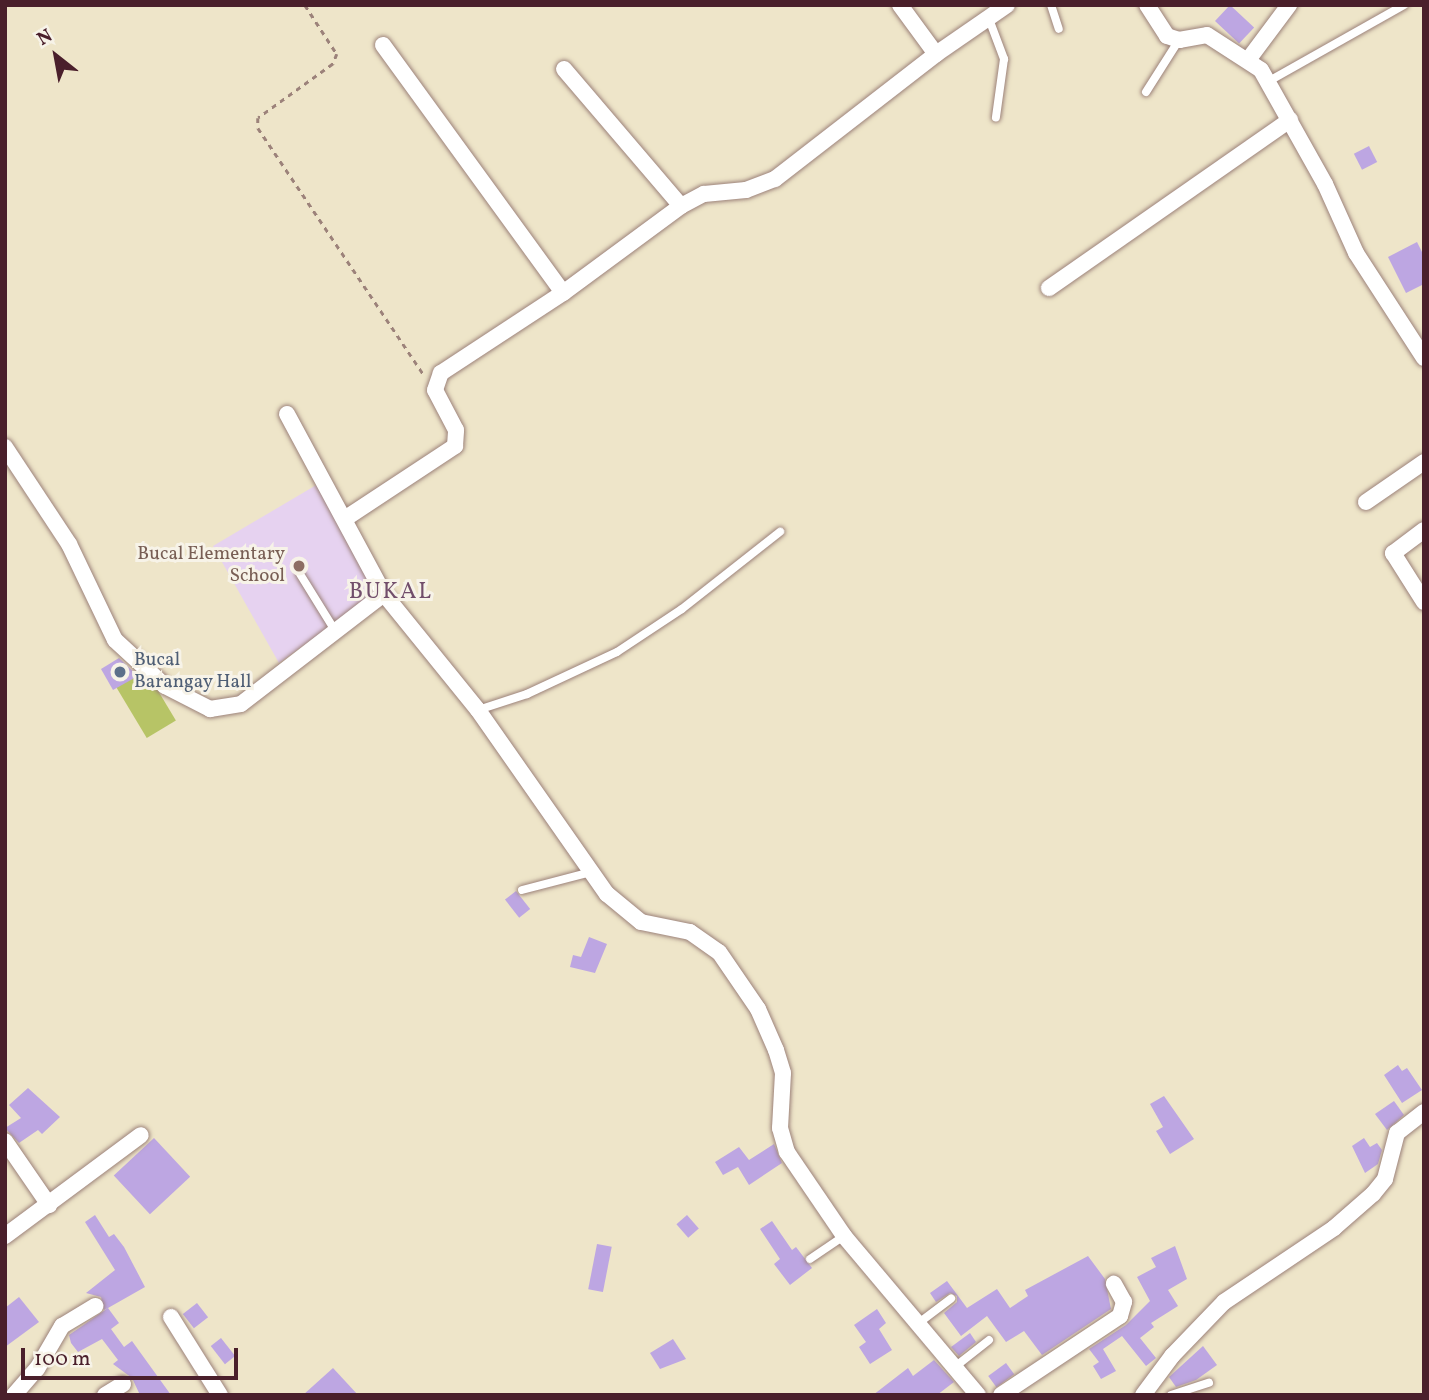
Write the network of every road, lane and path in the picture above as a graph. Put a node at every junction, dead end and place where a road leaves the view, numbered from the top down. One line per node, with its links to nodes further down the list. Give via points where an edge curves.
1 (305, 5): 23 (path, via 337,54 333,64 258,118 258,128)
2 (900, 5): 12 (street)
3 (1007, 5): 8 (street)
4 (1051, 5): 9 (lane)
5 (1147, 5): 10 (street, via 1167,36)
6 (1289, 5): 13 (street)
7 (1404, 5): 15 (lane)
8 (989, 19): 12 (street); 17 (lane, via 1004,59)
9 (1059, 29)
10 (1179, 40): 13 (street, via 1207,35); 16 (lane)
11 (383, 45): 21 (street)
12 (936, 54): 19 (street, via 775,179 746,190 704,194)
13 (1248, 60): 15 (street)
14 (565, 69): 19 (street)
15 (1269, 81): 18 (street)
16 (1146, 92)
17 (996, 117)
18 (1290, 120): 20 (street); 22 (street, via 1356,253)
19 (681, 206): 21 (street)
20 (1049, 288)
21 (563, 293): 23 (street, via 441,373)
22 (1424, 358)
23 (435, 390): 28 (street, via 457,430 455,446)
24 (287, 414): 28 (street)
25 (5, 447): 34 (street, via 69,544 115,640 164,686 210,709 241,704)
26 (1424, 462): 27 (street)
27 (1366, 502)
28 (346, 519): 32 (street)
29 (1424, 530): 33 (street, via 1393,554)
30 (780, 532): 35 (lane, via 682,609 617,652 538,690)
31 (300, 574): 34 (lane)
32 (384, 594): 34 (street); 35 (street)
33 (1424, 602)
34 (336, 632)
35 (478, 710): 36 (street)
36 (591, 872): 37 (lane); 43 (street, via 627,913 641,922 703,937 727,963 758,1009 783,1073 781,1142)
37 (522, 890)
38 (1424, 1112): 59 (street, via 1397,1133 1385,1179 1373,1194 1334,1228 1224,1302 1172,1356)
39 (141, 1135): 41 (street)
40 (5, 1141): 41 (street)
41 (49, 1205): 42 (street)
42 (5, 1236)
43 (844, 1236): 44 (lane); 49 (street)
44 (810, 1259)
45 (1114, 1284): 58 (street, via 1125,1302 1120,1316)
46 (951, 1299): 49 (lane)
47 (95, 1306): 54 (street, via 62,1326 37,1369)
48 (171, 1317): 56 (street)
49 (920, 1322): 51 (street)
50 (989, 1340): 51 (lane)
51 (956, 1366): 57 (street)
52 (1209, 1383): 60 (lane)
53 (123, 1384): 55 (street)
54 (14, 1395)
55 (105, 1395)
56 (220, 1395)
57 (978, 1395)
58 (1001, 1395)
59 (1143, 1395)
60 (1171, 1395)

